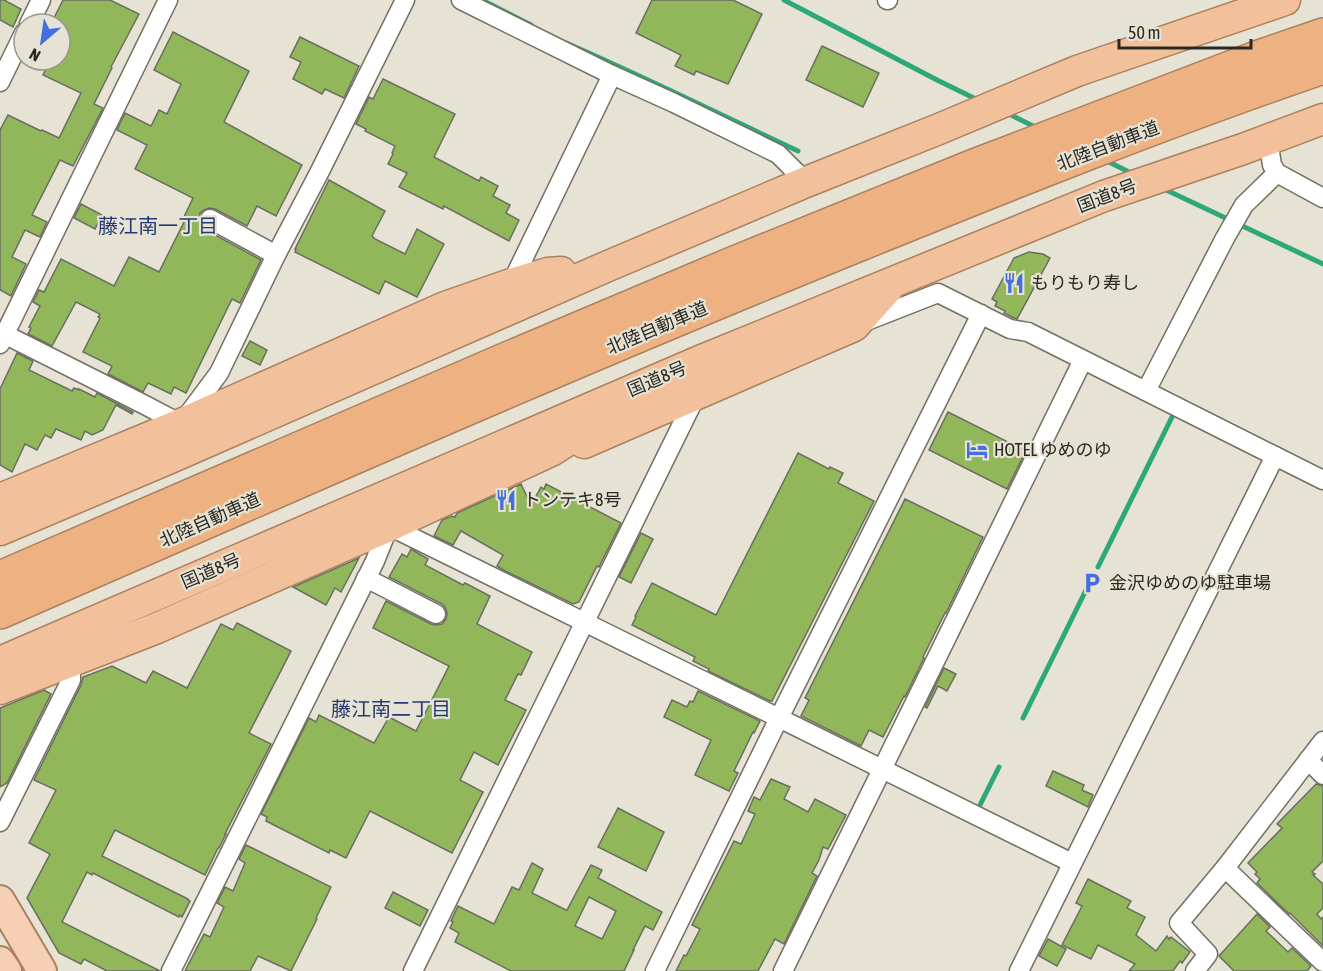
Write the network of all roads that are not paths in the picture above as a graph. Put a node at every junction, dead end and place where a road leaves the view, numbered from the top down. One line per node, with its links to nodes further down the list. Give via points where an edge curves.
1 (168, 0): 22 (street)
2 (405, 0): 16 (street)
3 (463, 0): 8 (street)
4 (1285, 0): 13 (highway, via 1077,71)
5 (1323, 35): 34 (highway, 北陸自動車道, via 974,166 732,264)
6 (7, 50): 9 (street)
7 (1323, 67): 36 (highway, 北陸自動車道, via 988,192 741,292)
8 (612, 75): 13 (street, via 778,154); 19 (street)
9 (0, 82)
10 (1323, 119): 11 (highway, 国道8号)
11 (1255, 144): 12 (street); 18 (highway, 国道8号, via 1104,196)
12 (1277, 173): 14 (street); 25 (street, via 1244,205)
13 (806, 182): 17 (highway)
14 (1323, 198)
15 (210, 219): 16 (street)
16 (276, 255): 27 (street, via 219,373)
17 (608, 266): 19 (highway, via 548,273); 33 (highway)
18 (894, 282): 21 (highway); 23 (highway, 国道8号)
19 (511, 284): 27 (highway, via 445,307)
20 (981, 314): 21 (street, via 938,293); 24 (street); 42 (street)
21 (854, 326): 26 (highway)
22 (2, 337): 27 (street)
23 (702, 360): 28 (highway); 39 (highway, 国道8号)
24 (1083, 360): 25 (street); 45 (street)
25 (1146, 391): 29 (street)
26 (690, 396): 28 (highway, via 583,443); 38 (street, via 693,404)
27 (181, 424): 31 (highway)
28 (551, 451): 32 (highway)
29 (1275, 456): 30 (street); 48 (street)
30 (1323, 480)
31 (0, 499)
32 (390, 526): 35 (street); 38 (street); 40 (highway)
33 (0, 530)
34 (0, 578)
35 (366, 578): 37 (street); 55 (street)
36 (0, 612)
37 (436, 614)
38 (584, 622): 42 (street); 56 (street)
39 (0, 662)
40 (67, 664): 41 (highway); 47 (street, via 70,680)
41 (0, 689)
42 (779, 718): 45 (street); 57 (street)
43 (1323, 741): 44 (street)
44 (1308, 760): 46 (street); 49 (street)
45 (882, 769): 48 (street); 58 (street)
46 (1323, 775)
47 (0, 822)
48 (1072, 863): 59 (street)
49 (1225, 868): 52 (street); 60 (street, via 1179,923 1208,954)
50 (0, 900): 54 (main road)
51 (0, 961): 53 (main road)
52 (1323, 962)
53 (7, 971)
54 (42, 971)
55 (171, 971)
56 (413, 971)
57 (655, 971)
58 (783, 971)
59 (1019, 971)
60 (1195, 971)

